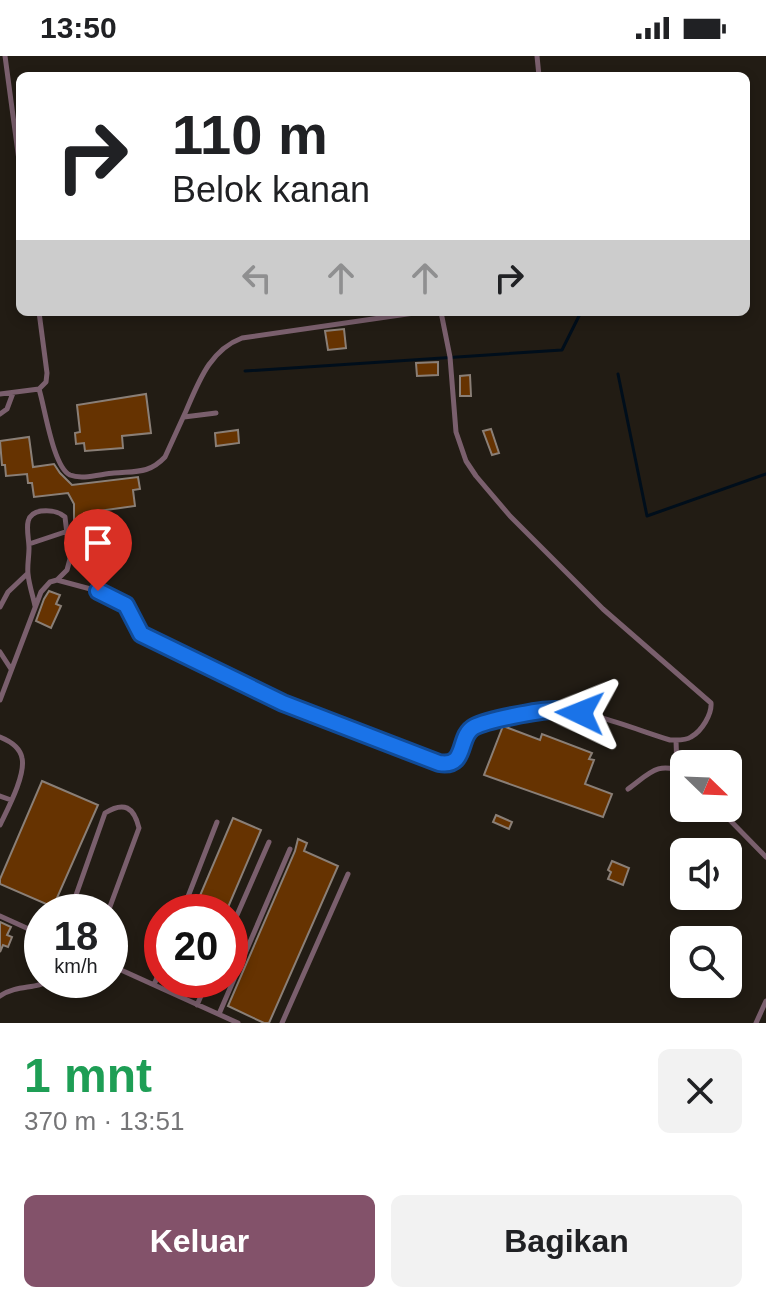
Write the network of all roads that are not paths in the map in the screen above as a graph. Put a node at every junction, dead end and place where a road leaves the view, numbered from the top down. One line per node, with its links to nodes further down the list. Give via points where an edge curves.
1 (5, 56): 2 (lane)
2 (16, 138)
3 (40, 316): 6 (lane, via 47,373)
4 (393, 316): 11 (lane, via 229,343 202,373)
5 (442, 316): 22 (lane, via 456,432 466,461 510,516 603,609 711,703 711,712 693,737)
6 (39, 389): 7 (lane); 11 (lane, via 57,460 72,475 155,467)
7 (13, 393): 8 (lane); 10 (lane)
8 (0, 394)
9 (216, 413): 11 (lane)
10 (0, 414)
11 (183, 417)
12 (68, 531): 13 (lane); 13 (lane, via 58,511 35,512 28,519); 15 (lane, via 70,559)
13 (29, 544): 14 (lane)
14 (28, 573): 16 (lane); 17 (lane)
15 (57, 580): 16 (lane, via 41,592); 22 (lane, via 116,599 126,605 141,634 269,696 439,763 454,762 473,728 554,710)
16 (35, 606): 19 (lane)
17 (0, 607)
18 (0, 652): 19 (lane)
19 (11, 669): 20 (lane)
20 (0, 700)
21 (0, 737): 27 (lane, via 11,741 22,759)
22 (676, 740): 23 (lane)
23 (676, 750)
24 (670, 768): 25 (lane, via 654,770)
25 (628, 789)
26 (0, 796): 27 (lane)
27 (11, 800): 30 (lane)
28 (217, 822): 37 (lane)
29 (732, 822): 33 (lane)
30 (0, 825)
31 (269, 842): 38 (lane)
32 (290, 849): 47 (lane)
33 (766, 857)
34 (348, 874): 49 (lane)
35 (76, 894): 36 (lane, via 105,813 122,806 132,810 139,828)
36 (115, 894)
37 (189, 894)
38 (246, 894)
39 (0, 916): 40 (lane)
40 (24, 927)
41 (24, 986): 42 (lane)
42 (0, 996)
43 (182, 998): 46 (lane)
44 (200, 998): 46 (lane)
45 (766, 1001): 50 (lane)
46 (197, 1005): 47 (lane)
47 (219, 1014): 48 (lane)
48 (238, 1023)
49 (282, 1023)
50 (756, 1023)

